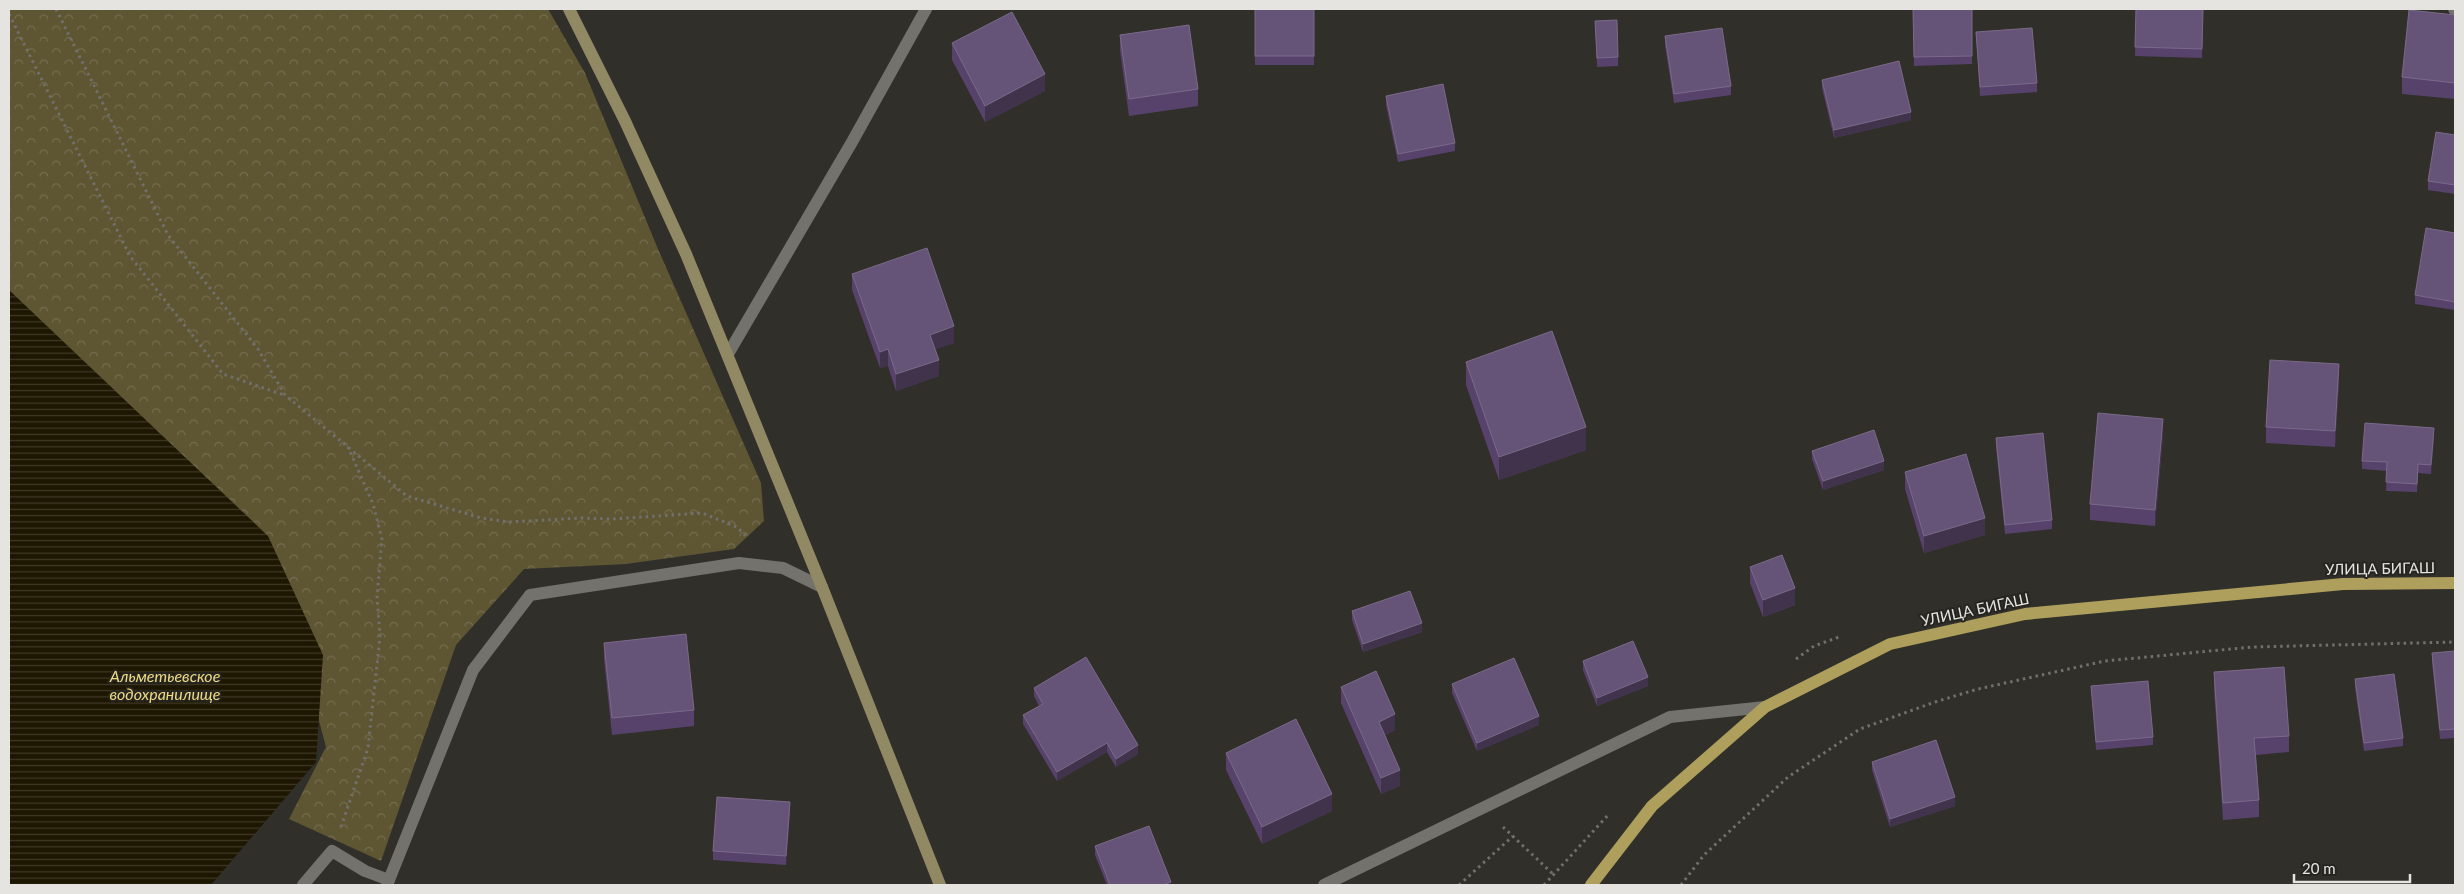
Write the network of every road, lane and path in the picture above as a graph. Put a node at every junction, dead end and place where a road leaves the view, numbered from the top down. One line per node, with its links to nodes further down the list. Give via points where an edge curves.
1 (56, 9): 6 (path, via 168,235 258,350)
2 (569, 9): 5 (street, via 626,121)
3 (926, 9): 5 (street)
4 (9, 14): 6 (path, via 130,256 223,374)
5 (728, 354): 10 (street)
6 (285, 395): 7 (path)
7 (348, 447): 8 (path, via 407,496 481,518 509,522 702,513 737,527); 15 (path, via 373,504 382,539 377,597 380,637 368,748)
8 (776, 567): 10 (street); 17 (street, via 739,563 530,595 473,670)
9 (2455, 583): 12 (main road, УЛИЦА БИГАШ, via 2343,584 2025,614 1890,644)
10 (822, 587): 19 (street)
11 (2455, 642): 23 (path, via 2252,648 2105,661 1978,689 1935,702 1860,729 1788,777 1704,854)
12 (1765, 707): 13 (street, via 1670,717); 22 (main road, УЛИЦА БИГАШ, via 1652,806)
13 (1484, 808): 14 (path); 20 (street)
14 (1513, 836): 16 (path); 21 (path)
15 (332, 851): 17 (street); 18 (street)
16 (1554, 874)
17 (388, 883)
18 (303, 885)
19 (940, 885)
20 (1324, 885)
21 (1459, 885)
22 (1592, 885)
23 (1681, 885)

